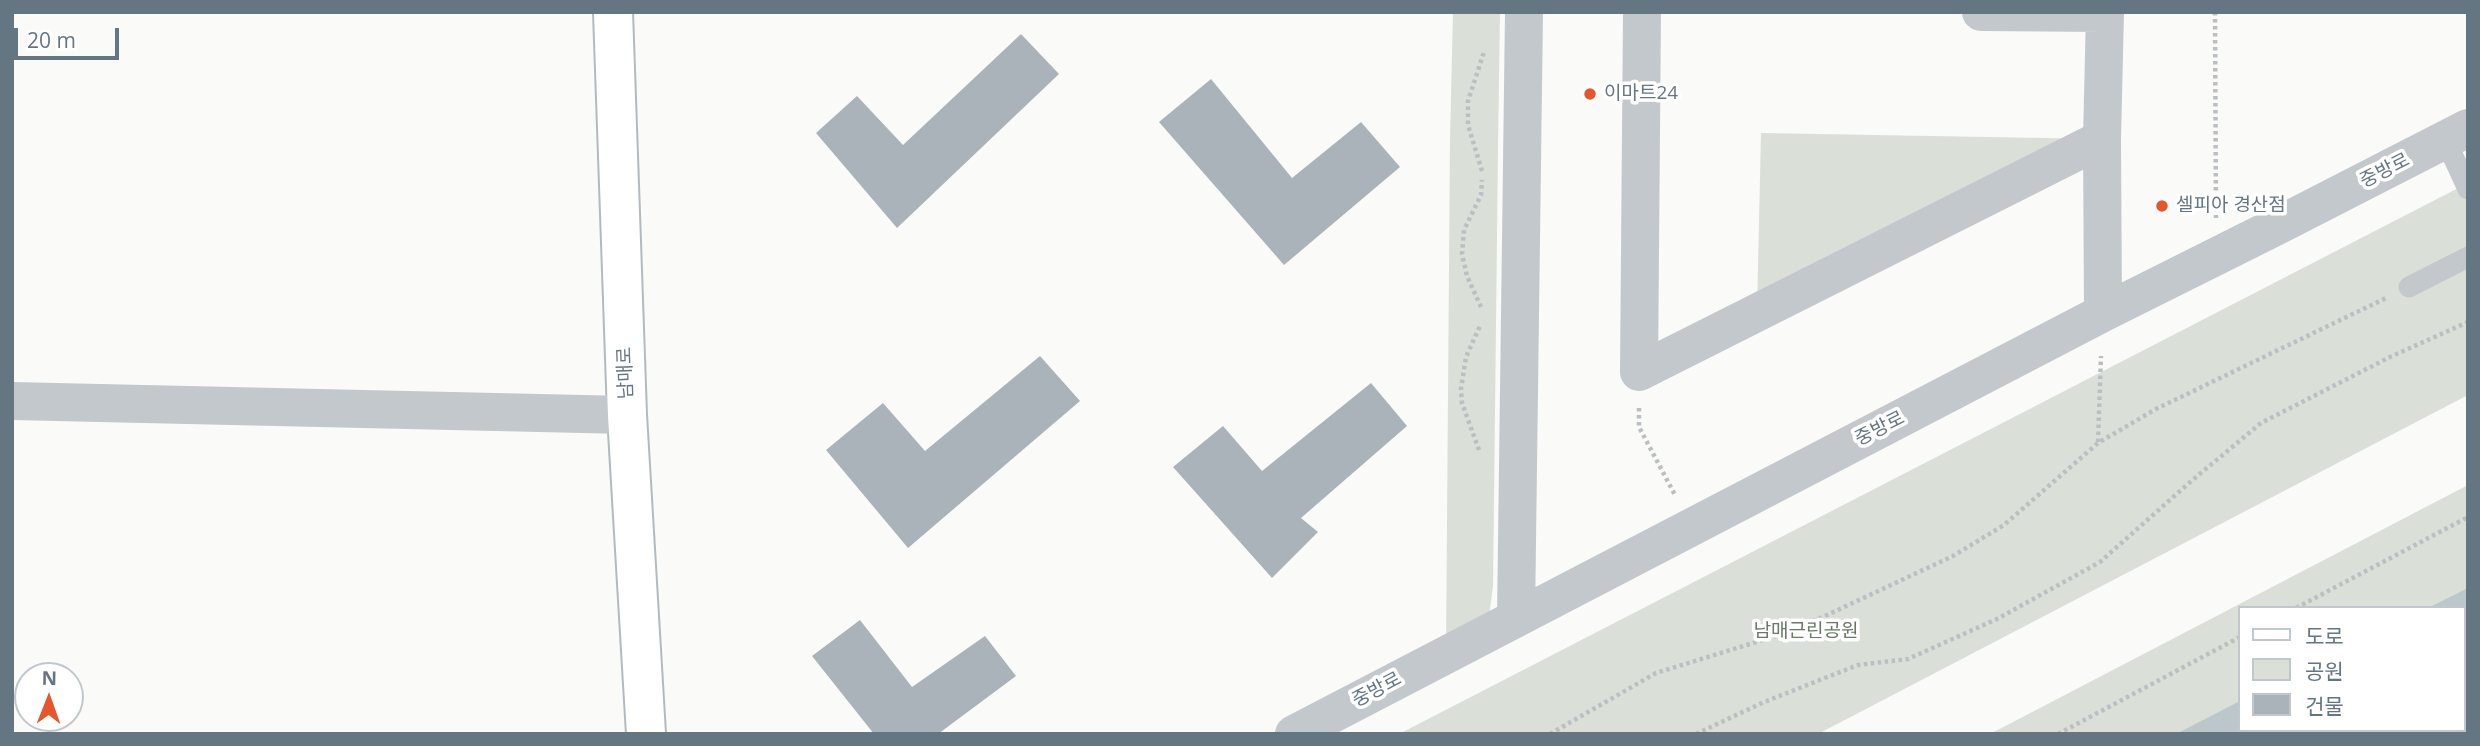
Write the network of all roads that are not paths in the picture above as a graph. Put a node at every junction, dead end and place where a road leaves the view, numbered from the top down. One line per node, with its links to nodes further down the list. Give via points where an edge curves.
1 (612, 12): 13 (street, 남매로)
2 (1524, 12): 14 (street)
3 (1642, 12): 7 (street, via 1639,372)
4 (1981, 12): 5 (street)
5 (2105, 13): 7 (street)
6 (2456, 134): 8 (lane); 11 (street, 중방로)
7 (2102, 139): 11 (street)
8 (2468, 188)
9 (2468, 257): 10 (lane)
10 (2409, 287)
11 (2102, 313): 14 (street, 중방로)
12 (12, 401): 13 (street)
13 (627, 415): 15 (street, 남매로)
14 (1516, 618): 16 (street, 중방로)
15 (646, 734)
16 (1294, 734)

